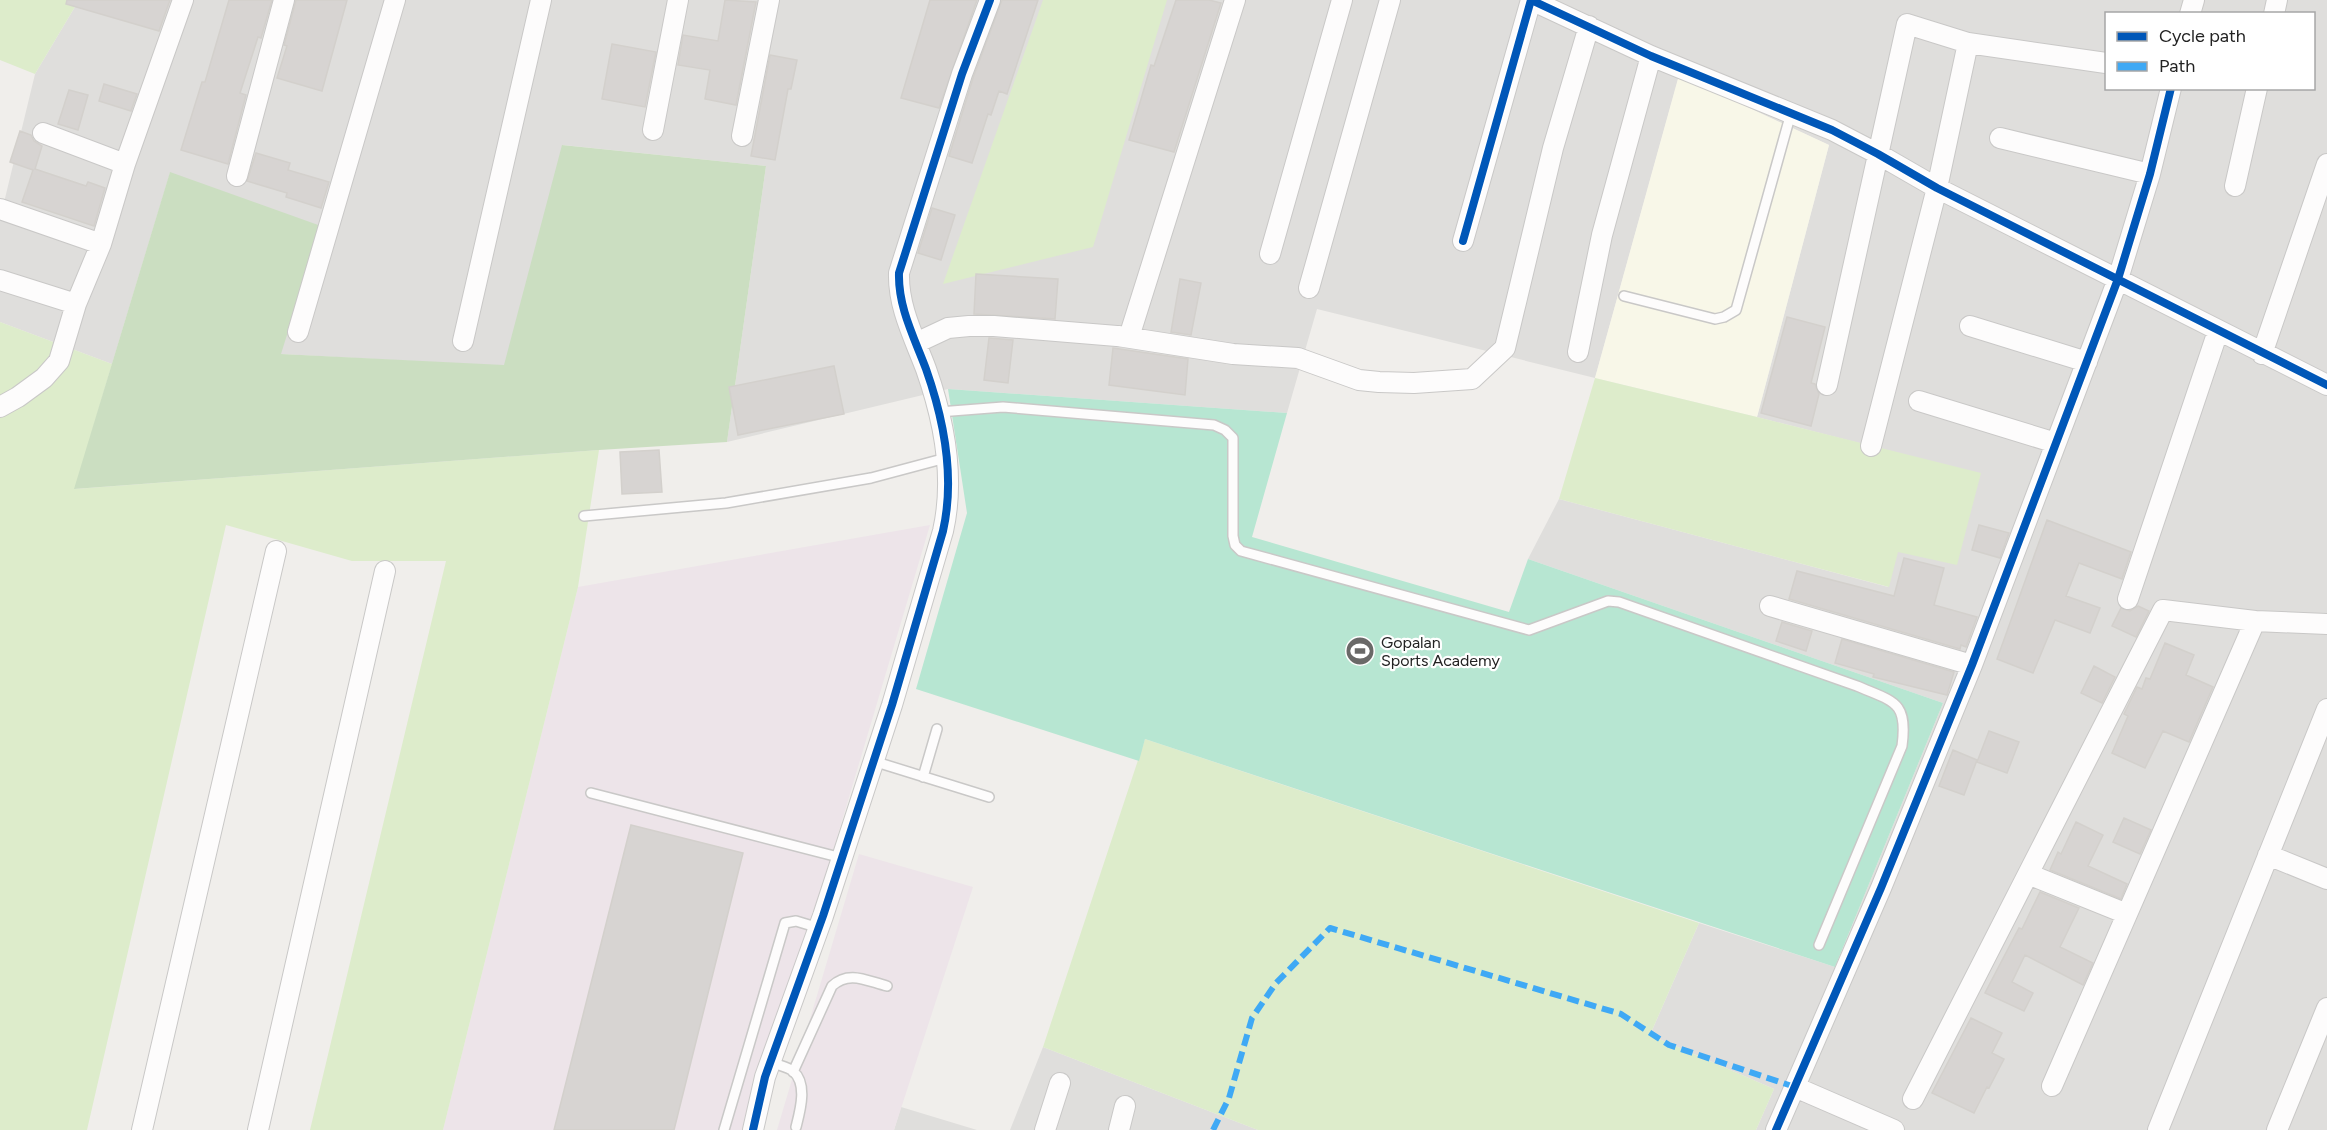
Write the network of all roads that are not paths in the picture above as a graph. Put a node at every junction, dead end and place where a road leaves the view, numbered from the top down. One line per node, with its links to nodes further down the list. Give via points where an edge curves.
1 (183, 0): 23 (street)
2 (284, 0): 26 (street)
3 (395, 0): 40 (street)
4 (541, 0): 42 (street)
5 (678, 0): 18 (street)
6 (770, 0): 20 (street)
7 (990, 0): 43 (street, via 962,74 899,273 901,306)
8 (1234, 0): 41 (street, via 1129,337)
9 (1342, 0): 32 (street)
10 (1390, 0): 35 (street)
11 (1589, 26): 13 (street); 30 (street, via 1531,0); 41 (street, via 1553,148 1505,348 1472,379 1404,383 1359,380 1298,358 1233,354)
12 (1968, 43): 14 (street); 22 (street, via 1907,24); 28 (street)
13 (1651, 56): 17 (street); 44 (street, via 1602,235)
14 (2105, 63)
15 (2171, 90): 25 (street)
16 (2257, 90): 27 (street)
17 (1792, 113): 22 (street); 36 (lane, via 1736,310 1715,319)
18 (652, 130)
19 (43, 133): 23 (street)
20 (742, 136)
21 (2000, 138): 25 (street)
22 (1878, 154): 28 (street); 47 (street)
23 (125, 164): 31 (street)
24 (2327, 164): 45 (street)
25 (2150, 174): 33 (street)
26 (237, 177)
27 (2235, 186)
28 (1937, 188): 33 (street); 53 (street)
29 (0, 209): 31 (street)
30 (1463, 241)
31 (101, 244): 37 (street)
32 (1270, 254)
33 (2118, 279): 39 (street); 46 (street)
34 (0, 280): 37 (street)
35 (1309, 288)
36 (1624, 296)
37 (76, 304): 50 (street, via 59,361 44,378)
38 (1970, 326): 46 (street)
39 (2218, 331): 45 (street); 58 (street)
40 (298, 332)
41 (1118, 336): 43 (street, via 969,326 948,328)
42 (463, 341)
43 (916, 343): 51 (street)
44 (1578, 352)
45 (2262, 354): 48 (street)
46 (2087, 362): 52 (street)
47 (1827, 385)
48 (2327, 385)
49 (1919, 402): 52 (street)
50 (0, 407)
51 (939, 412): 54 (street); 75 (lane, via 1003,406 1214,425 1233,438 1233,536 1241,551 1529,630 1608,601 1619,602 1893,701 1902,712 1902,746)
52 (2056, 443): 62 (street)
53 (1871, 446)
54 (946, 458): 55 (lane, via 871,478 726,503); 65 (street, via 948,507 943,531)
55 (584, 516)
56 (276, 551): 86 (street)
57 (385, 571): 87 (street)
58 (2128, 599)
59 (1770, 606): 62 (street)
60 (2254, 621): 61 (street); 71 (street, via 2163,610); 73 (street)
61 (2327, 624)
62 (1972, 665): 82 (street)
63 (2327, 709): 69 (street)
64 (937, 729): 66 (lane)
65 (873, 761): 66 (lane); 70 (street)
66 (923, 777): 68 (lane)
67 (591, 793): 70 (lane)
68 (989, 797)
69 (2268, 855): 72 (street); 94 (street)
70 (842, 858): 74 (street)
71 (2028, 874): 73 (street); 83 (street)
72 (2327, 879)
73 (2127, 914): 81 (street)
74 (819, 928): 78 (street); 88 (lane, via 796,921 785,923)
75 (1819, 945)
76 (887, 986): 79 (lane, via 849,976 838,980)
77 (2327, 1008): 95 (street)
78 (771, 1062): 79 (lane); 89 (street)
79 (793, 1071): 85 (lane, via 800,1083 802,1102)
80 (1060, 1083): 90 (street)
81 (2052, 1086)
82 (1795, 1087): 92 (street); 93 (street)
83 (1913, 1099)
84 (1125, 1106): 91 (street)
85 (796, 1127)
86 (142, 1130)
87 (258, 1130)
88 (724, 1130)
89 (753, 1130)
90 (1045, 1130)
91 (1119, 1130)
92 (1776, 1130)
93 (1894, 1130)
94 (2158, 1130)
95 (2277, 1130)

